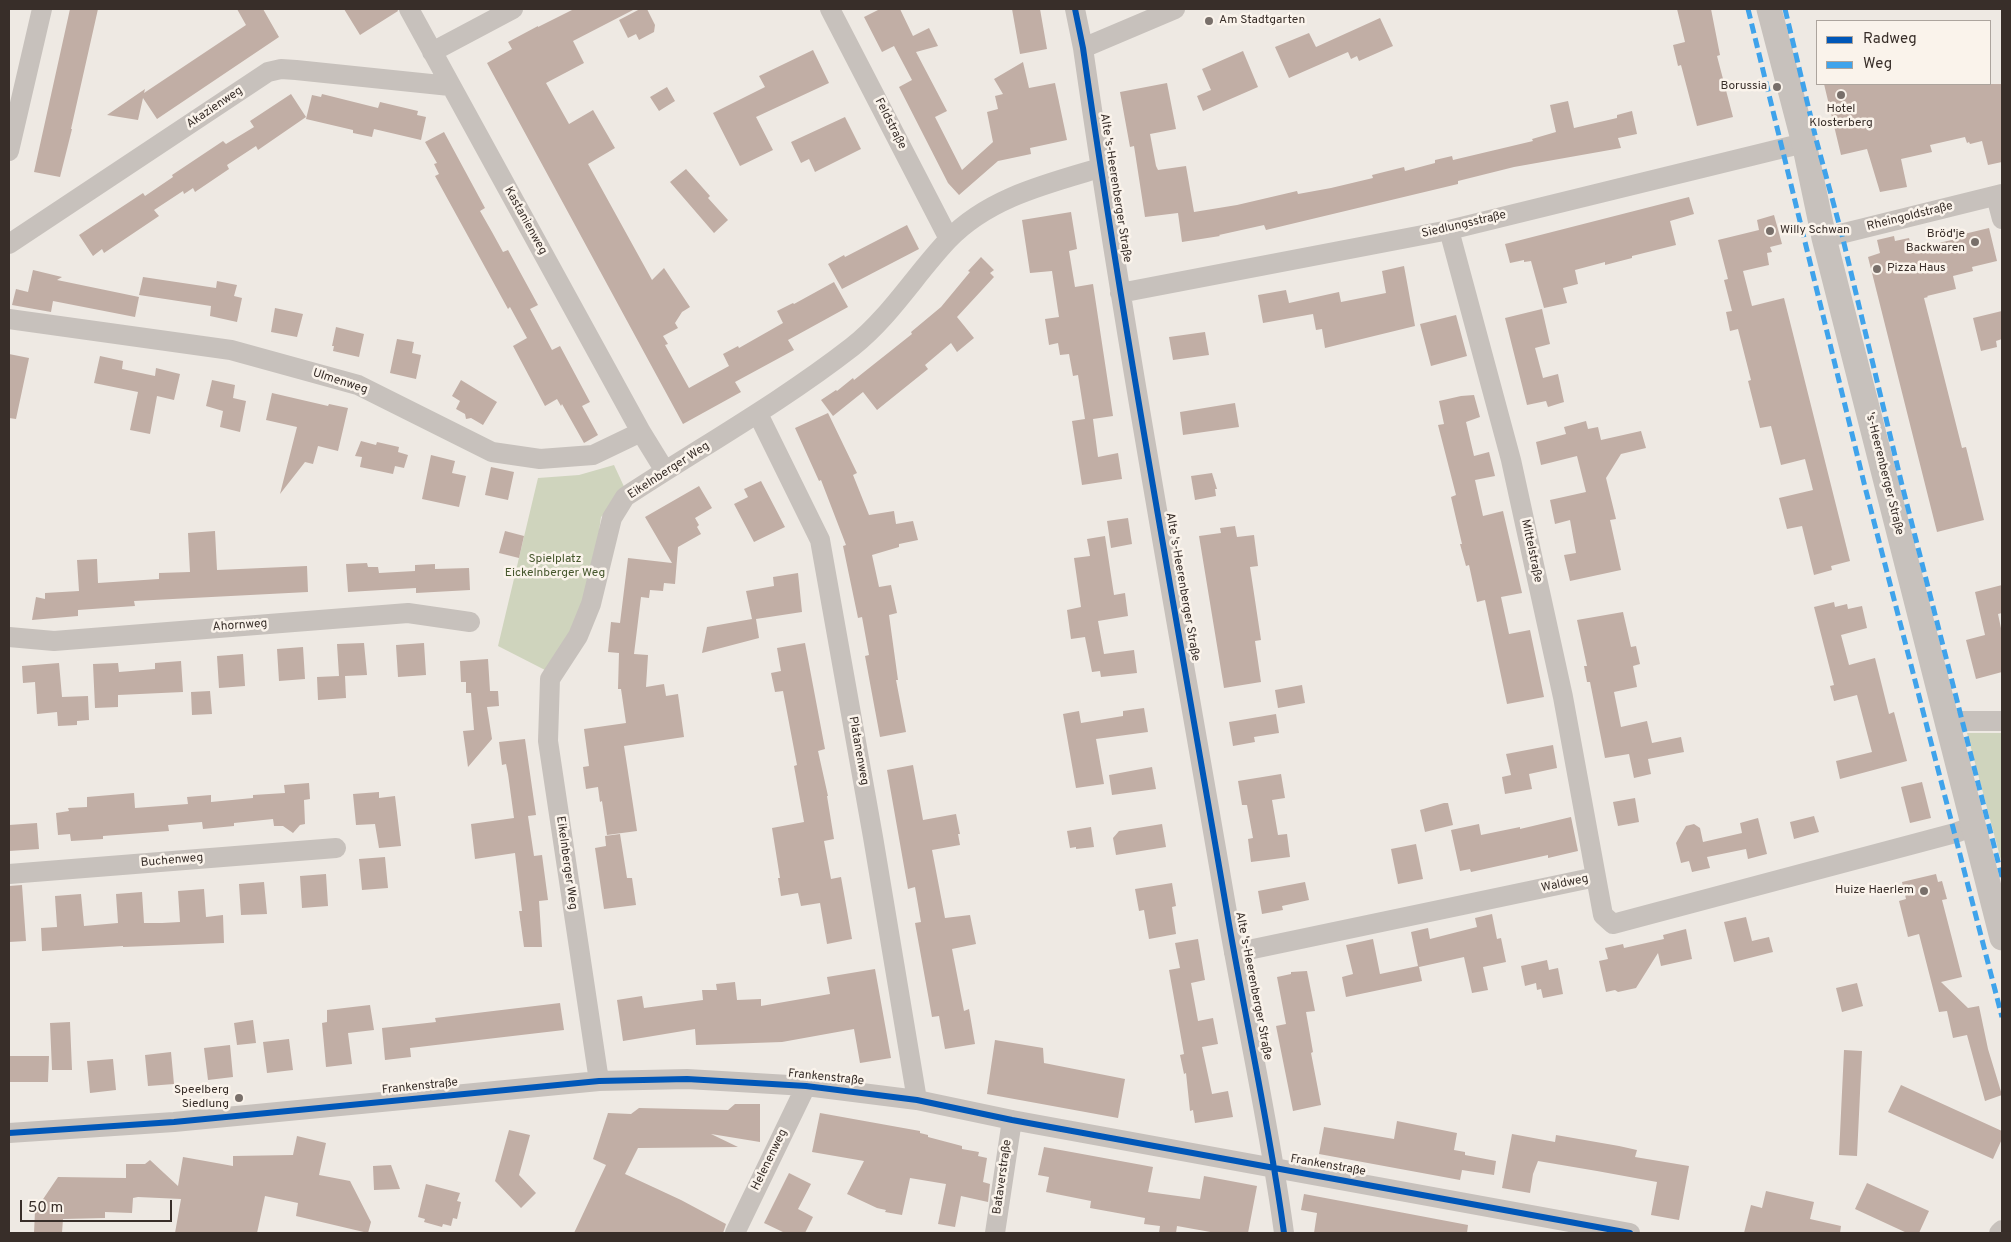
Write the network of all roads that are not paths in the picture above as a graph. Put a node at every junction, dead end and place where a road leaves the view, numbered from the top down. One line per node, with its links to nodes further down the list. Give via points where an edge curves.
1 (42, 9): 12 (street)
2 (409, 9): 9 (street, Kastanienweg)
3 (513, 9): 9 (street)
4 (830, 9): 18 (street, Feldstraße)
5 (1075, 9): 8 (street, Alte 's-Heerenberger Straße)
6 (1175, 9): 8 (street)
7 (1769, 9): 11 (street, 's-Heerenberger Straße)
8 (1083, 48): 13 (street, Alte 's-Heerenberger Straße)
9 (432, 52): 10 (street, Kastanienweg)
10 (450, 86): 19 (street, Akazienweg, via 296,70 268,72); 23 (street, Kastanienweg)
11 (1804, 143): 16 (street, Siedlungsstraße); 17 (street, 's-Heerenberger Straße)
12 (9, 151)
13 (1100, 168): 18 (street, Eikelnberger Weg, via 1023,192 986,210); 20 (street, Alte 's-Heerenberger Straße)
14 (1999, 195): 15 (street, Rheingoldstraße); 17 (street, Rheingoldstraße)
15 (2002, 220)
16 (1449, 230): 20 (street, Siedlungsstraße); 32 (street, Mittelstraße, via 1511,460 1563,697)
17 (1824, 238): 28 (street, 's-Heerenberger Straße)
18 (949, 239): 22 (street, Eikelnberger Weg, via 882,319 853,346)
19 (9, 244)
20 (1120, 293): 34 (street, Alte 's-Heerenberger Straße)
21 (9, 319): 23 (street, Ulmenweg, via 231,350 358,385 492,452 540,459 593,455)
22 (758, 414): 24 (street, Eikelnberger Weg); 37 (street, Platanenweg, via 820,540)
23 (641, 432): 24 (street)
24 (665, 470): 35 (street, Eikelnberger Weg, via 625,497 612,518 592,604 578,636 550,679 548,741)
25 (470, 622): 26 (street, Ahornweg, via 408,613 54,640)
26 (9, 637)
27 (2002, 721): 28 (street)
28 (1946, 724): 29 (street, 's-Heerenberger Straße)
29 (1974, 826): 32 (street, Waldweg, via 1612,924 1603,915); 33 (street, 's-Heerenberger Straße)
30 (336, 848): 31 (street, Buchenweg)
31 (9, 874)
32 (1596, 877): 34 (street, Waldweg)
33 (2002, 938)
34 (1234, 953): 40 (street, Alte 's-Heerenberger Straße)
35 (599, 1081): 36 (street, Frankenstraße, via 687,1079); 39 (street, Frankenstraße, via 174,1122)
36 (806, 1086): 37 (street, Frankenstraße); 42 (street, Helenenweg)
37 (917, 1100): 38 (street, Frankenstraße)
38 (1012, 1120): 40 (street, Frankenstraße); 43 (street, Bataverstraße)
39 (9, 1133)
40 (1276, 1168): 44 (street, Alte 's-Heerenberger Straße); 45 (street, Frankenstraße)
41 (2002, 1230): 46 (street)
42 (735, 1233)
43 (995, 1233)
44 (1284, 1233)
45 (1630, 1233)
46 (1999, 1233)

